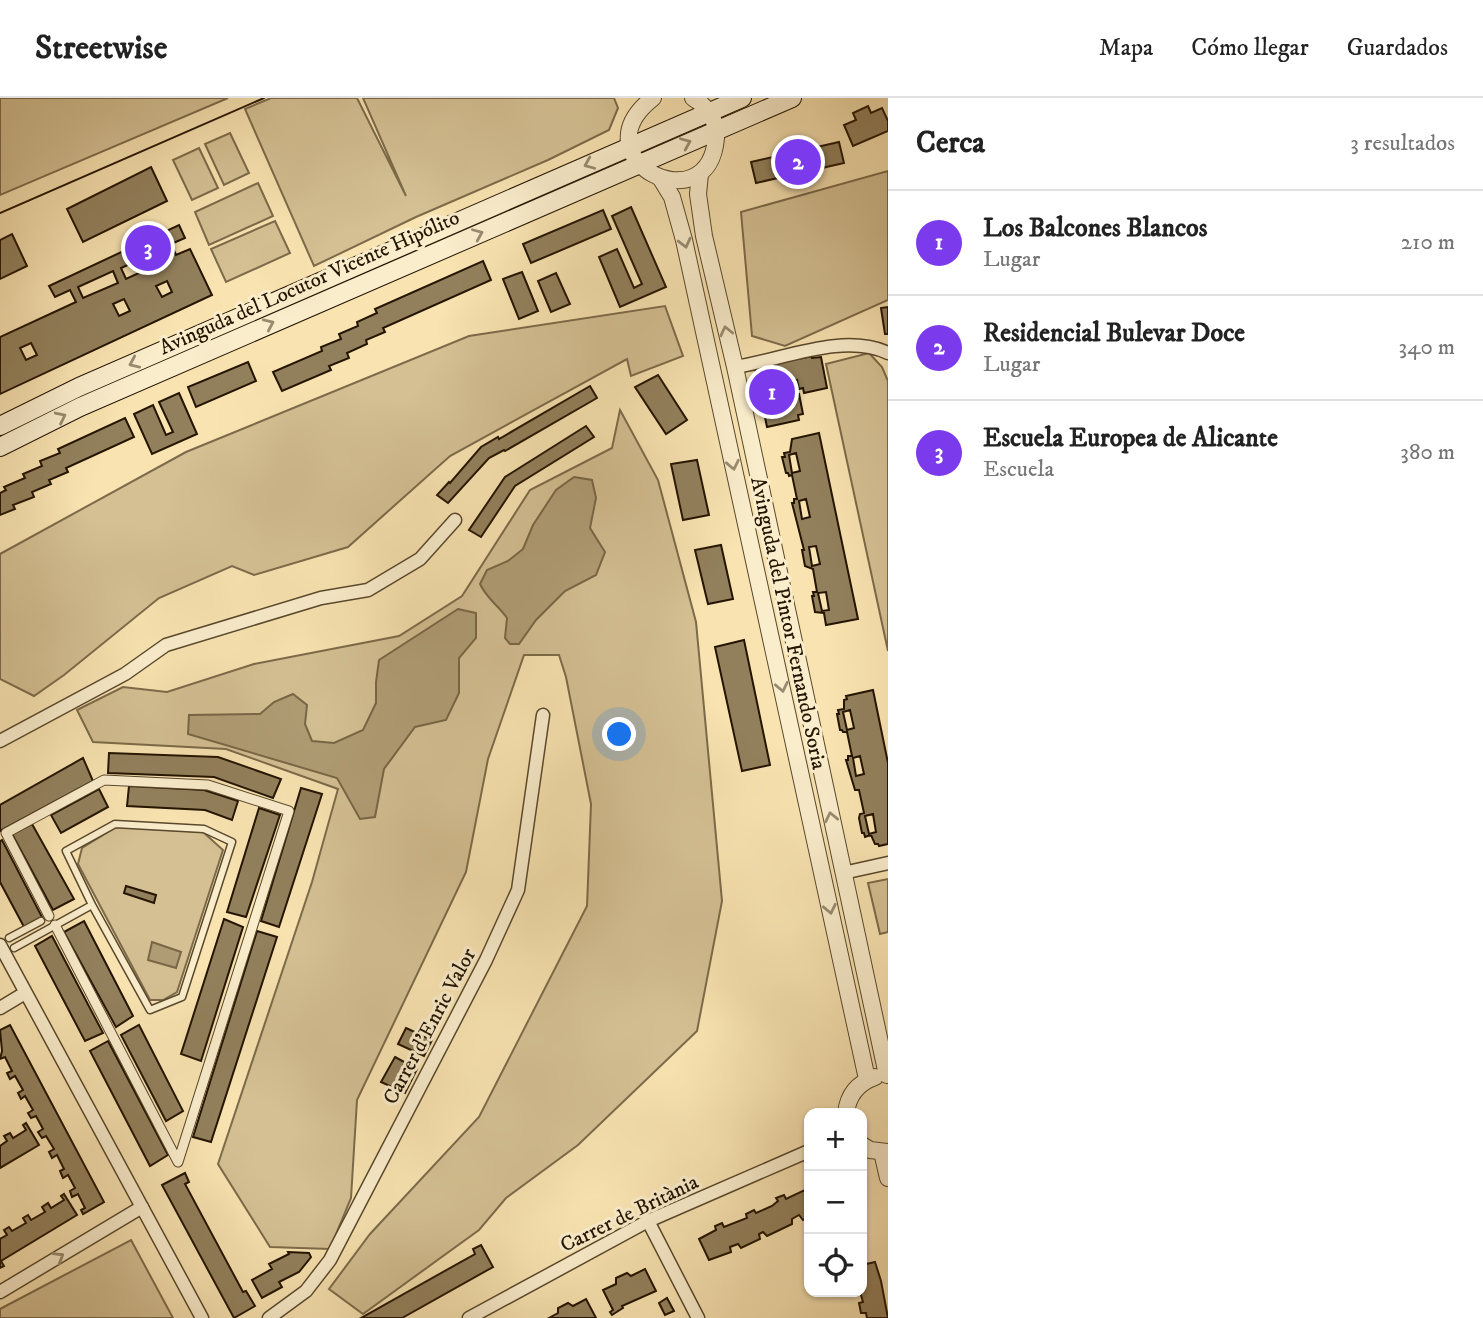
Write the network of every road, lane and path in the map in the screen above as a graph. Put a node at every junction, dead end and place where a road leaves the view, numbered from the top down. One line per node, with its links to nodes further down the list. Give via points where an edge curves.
1 (653, 98): 5 (street)
2 (693, 98): 6 (street)
3 (742, 98): 6 (main road, Avinguda del Locutor Vicente Hipólito)
4 (792, 98): 7 (main road, Avinguda del Locutor Vicente Hipólito)
5 (639, 103): 8 (street, via 629,131)
6 (709, 112): 7 (street); 8 (main road, Avinguda del Locutor Vicente Hipólito)
7 (717, 130): 9 (main road, Avinguda del Locutor Vicente Hipólito, one-way to 7); 10 (street, via 715,150)
8 (631, 146): 9 (street); 14 (main road, Avinguda del Locutor Vicente Hipólito, one-way to 14, via 79,387)
9 (638, 164): 11 (street); 15 (main road, Avinguda del Locutor Vicente Hipólito, one-way to 9, via 80,407)
10 (700, 174): 11 (street, via 684,180); 13 (street, Avinguda del Pintor Fernando Soria, one-way to 10, via 704,236)
11 (661, 179): 29 (street, Avinguda del Pintor Fernando Soria, one-way to 29, via 672,197 684,240)
12 (888, 353): 13 (street, via 874,346 848,344)
13 (735, 367): 20 (street, Avinguda del Pintor Fernando Soria, one-way to 13)
14 (0, 426)
15 (0, 447)
16 (456, 520): 18 (street, via 420,559 368,590 321,598 166,645 125,674)
17 (543, 715): 39 (street, Carrer d'Enric Valor, via 513,902 330,1260 306,1291)
18 (0, 741)
19 (888, 863): 20 (street)
20 (842, 873): 28 (street, Avinguda del Pintor Fernando Soria)
21 (92, 905): 21 (lane, via 150,1010 182,997 232,842 204,829 115,824 66,851); 23 (lane)
22 (45, 919): 23 (street, via 6,833 104,780 208,785 289,811 178,1162); 24 (lane)
23 (55, 925): 25 (lane)
24 (4, 942): 26 (street)
25 (13, 948)
26 (25, 993): 27 (street); 35 (street)
27 (0, 1008)
28 (888, 1075): 29 (street)
29 (867, 1079): 30 (street, via 850,1097)
30 (847, 1108)
31 (867, 1148): 32 (street)
32 (885, 1152): 34 (street)
33 (804, 1153): 36 (street, Carrer de Britània)
34 (888, 1178)
35 (142, 1207): 37 (street, one-way to 35); 38 (street)
36 (648, 1221): 40 (street, Carrer de Britània); 41 (street)
37 (0, 1292)
38 (202, 1318)
39 (269, 1318)
40 (469, 1318)
41 (698, 1318)

